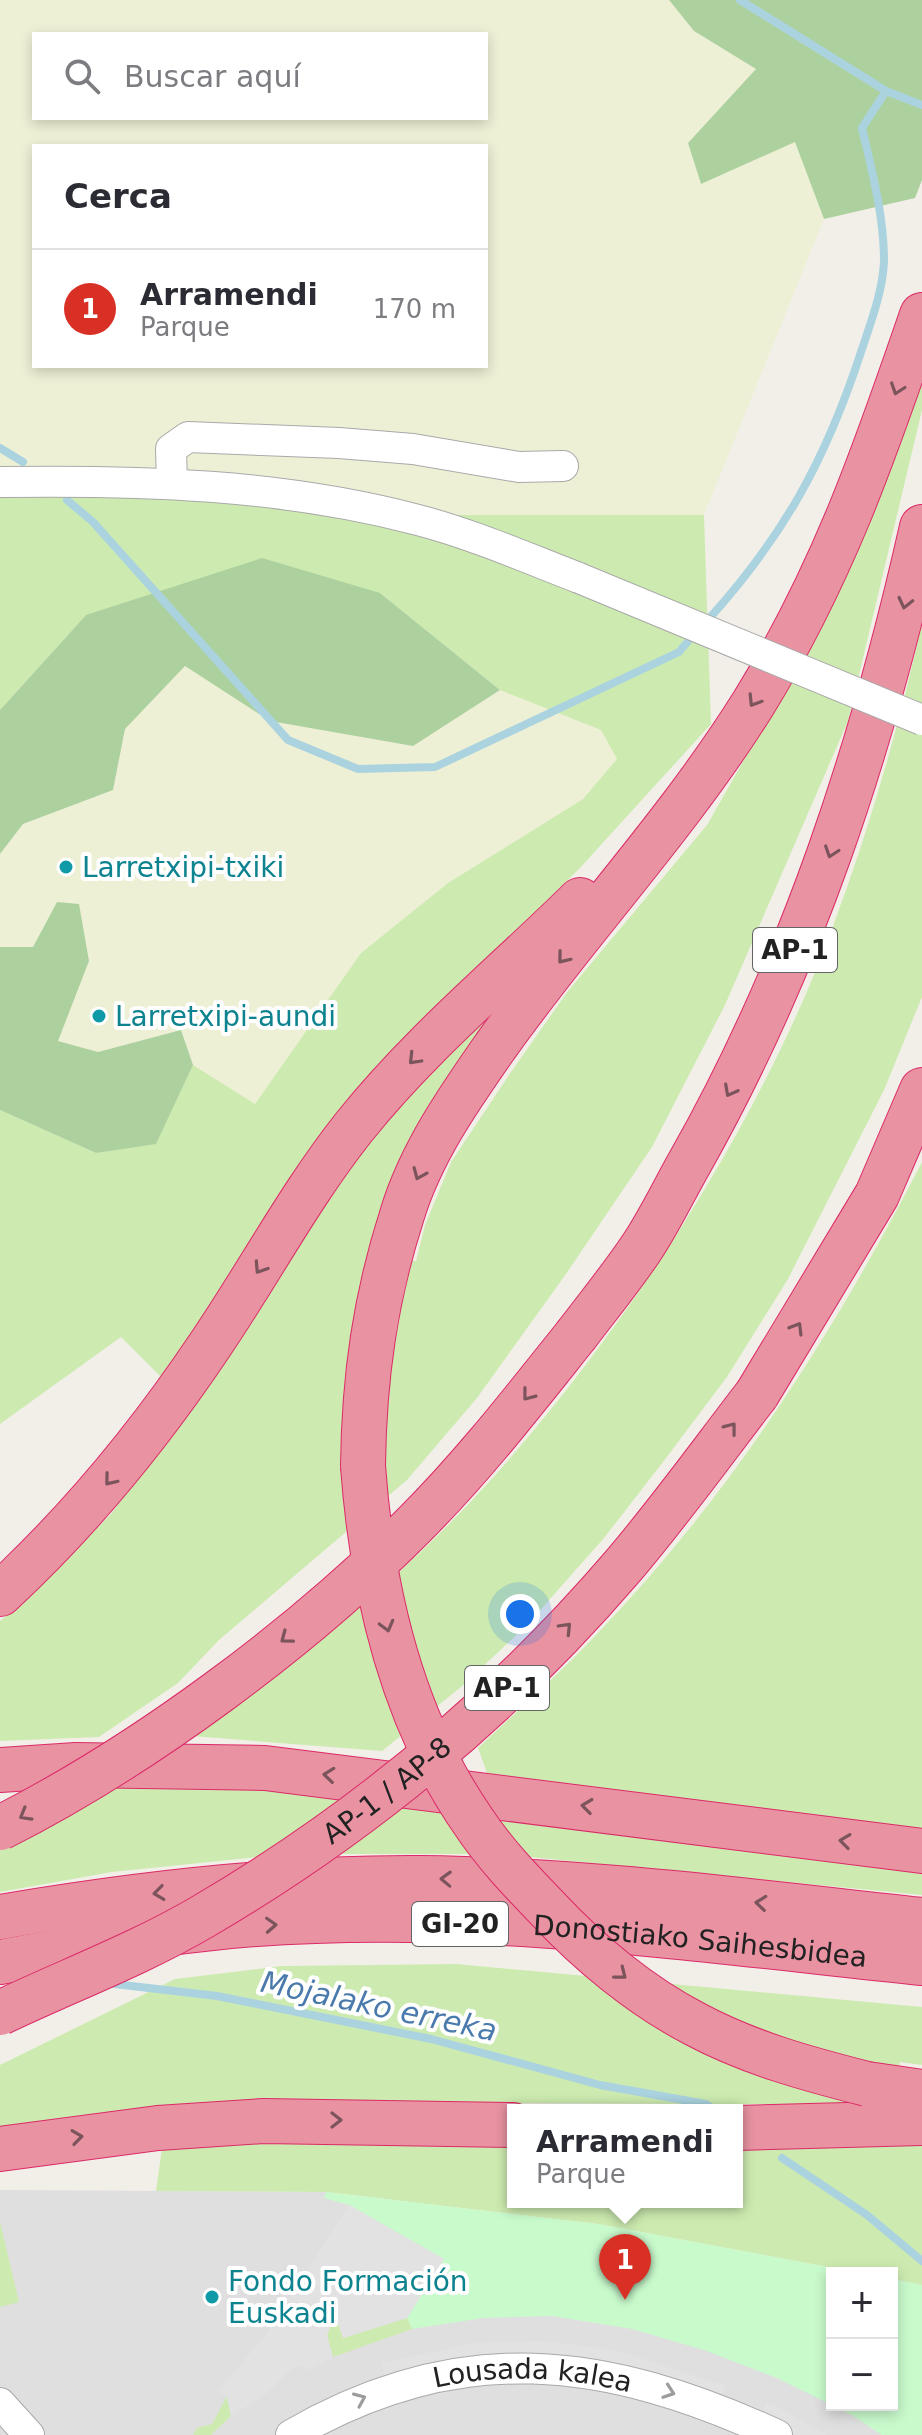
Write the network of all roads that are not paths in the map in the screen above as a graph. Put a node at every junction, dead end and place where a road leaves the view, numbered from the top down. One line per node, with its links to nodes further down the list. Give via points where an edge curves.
1 (922, 315): 7 (highway, one-way to 7, via 839,546 751,707)
2 (563, 466): 4 (street, via 519,467 383,446 188,437 171,449)
3 (0, 482): 4 (street)
4 (172, 483): 6 (street, bridge, via 260,490 422,520 579,578)
5 (922, 527): 11 (highway, AP-1, one-way to 11, bridge, via 855,783 800,939 732,1089 643,1246 467,1469 362,1575 212,1694 86,1779)
6 (922, 720)
7 (695, 785): 9 (highway, one-way to 9, via 458,1015 364,1116 148,1434 97,1497); 20 (highway, one-way to 20, bridge, via 459,1097 402,1213 369,1344 364,1399 363,1466 378,1592 424,1731 472,1820 571,1934 694,2024 785,2063)
8 (922, 1090): 14 (highway, AP-1 / AP-8 / AP-1, one-way to 8, bridge, via 279,1870 434,1756 512,1684 624,1565 757,1394 877,1195)
9 (0, 1594)
10 (0, 1770): 12 (highway, one-way to 10, via 265,1768 132,1764)
11 (0, 1828)
12 (922, 1851)
13 (0, 1917): 15 (highway, Donostiako Saihesbidea / GI-20, one-way to 13, via 696,1896 422,1878 211,1886)
14 (199, 1919): 18 (highway, AP-1 / AP-8 / AP-1, bridge); 19 (highway, bridge)
15 (922, 1920)
16 (0, 1962): 17 (highway, Donostiako Saihesbidea / GI-20, one-way to 17, via 205,1928 410,1922 583,1931)
17 (922, 1963)
18 (0, 2013)
19 (0, 2034)
20 (922, 2092)
21 (922, 2123): 23 (highway)
22 (507, 2125): 24 (highway, one-way to 22, via 158,2128 263,2121)
23 (743, 2128)
24 (0, 2149)
25 (0, 2403): 26 (street)
26 (29, 2435)
27 (291, 2435): 28 (street, Lousada kalea, one-way to 28, via 335,2410 415,2381 534,2367 637,2382)
28 (777, 2435)

